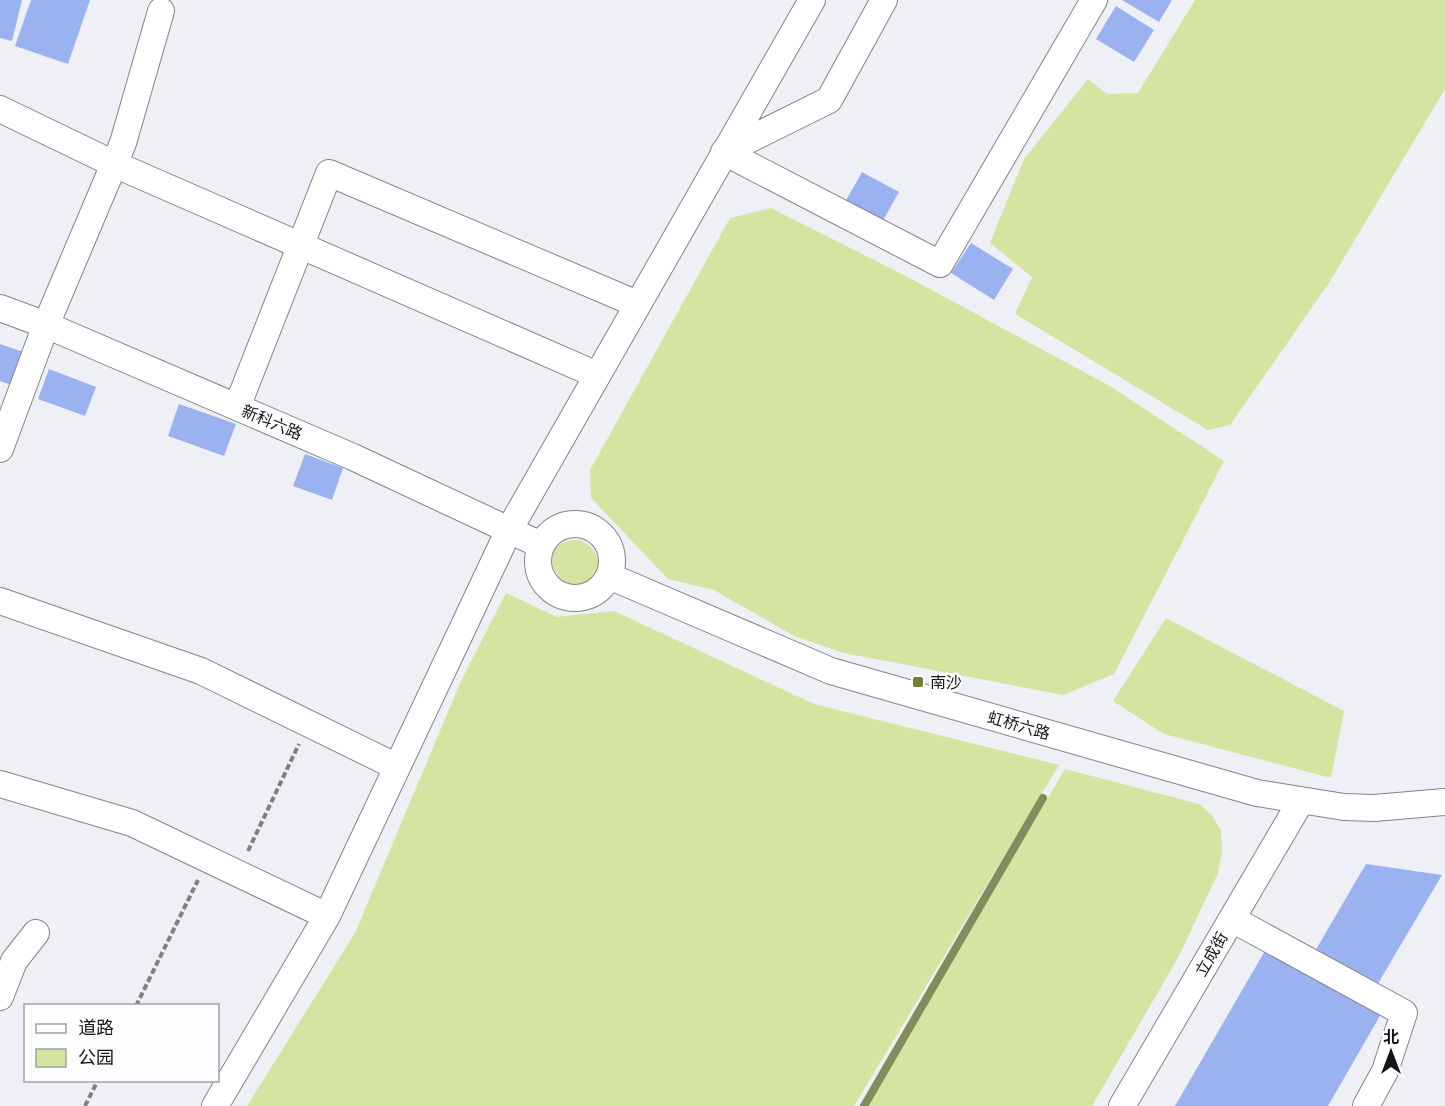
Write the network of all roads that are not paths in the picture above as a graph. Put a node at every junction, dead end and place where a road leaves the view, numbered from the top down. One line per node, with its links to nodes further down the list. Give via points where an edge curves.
1 (812, 0): 6 (street)
2 (884, 0): 6 (street, via 829,100)
3 (1094, 0): 6 (street, via 940,264)
4 (161, 11): 7 (street)
5 (0, 109): 7 (street)
6 (724, 152): 9 (street)
7 (114, 164): 8 (street); 11 (street)
8 (301, 245): 9 (street, via 329,174); 12 (street); 13 (street)
9 (637, 304): 12 (street)
10 (0, 308): 11 (street, 新科六路)
11 (46, 325): 13 (street, 新科六路); 14 (street)
12 (597, 375): 15 (street)
13 (237, 407): 15 (street, 新科六路)
14 (0, 449)
15 (509, 530): 16 (street, 新科六路); 19 (street)
16 (541, 545): 17 (street, via 548,535 571,524 584,525 596,531 611,551); 17 (street, via 538,568 549,588 559,595 582,597 593,593)
17 (609, 576): 21 (street, 虹桥六路, via 831,671 1257,793)
18 (0, 600): 19 (street, via 201,671)
19 (397, 767): 23 (street)
20 (0, 784): 23 (street, via 132,823)
21 (1301, 801): 22 (street, 虹桥六路, via 1374,808); 24 (street, 立成街)
22 (1445, 802)
23 (327, 916): 27 (street)
24 (1232, 919): 28 (street, 立成街); 29 (street, via 1404,1013 1385,1071)
25 (36, 933): 26 (street, via 14,961)
26 (0, 997)
27 (216, 1106)
28 (1122, 1106)
29 (1366, 1106)

